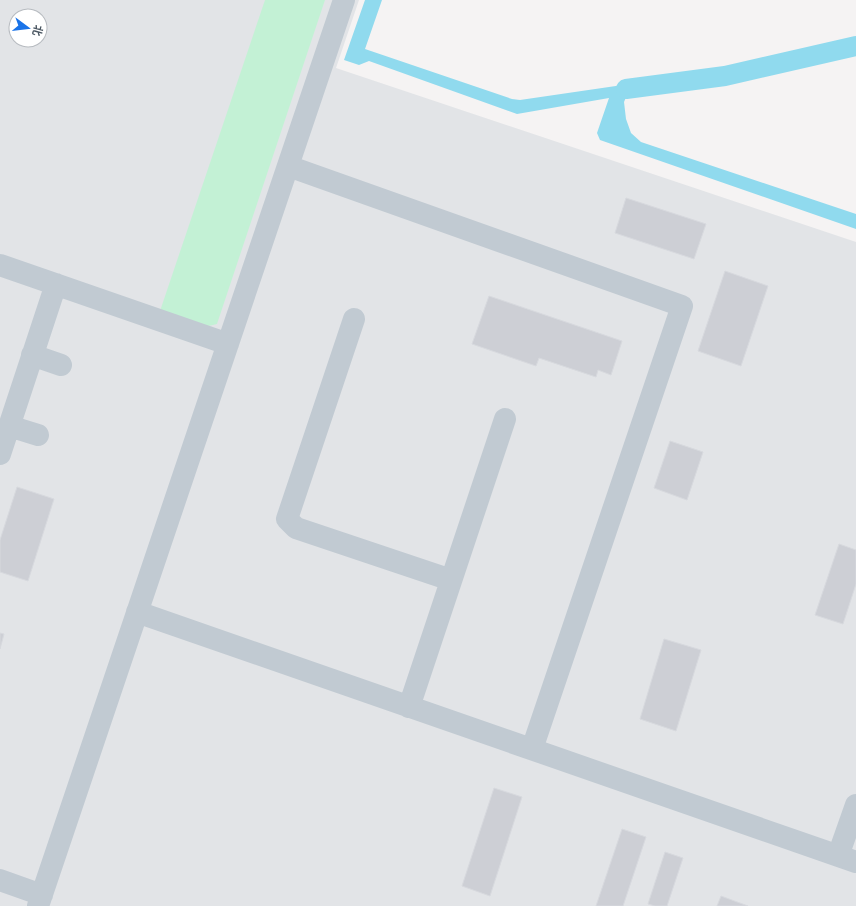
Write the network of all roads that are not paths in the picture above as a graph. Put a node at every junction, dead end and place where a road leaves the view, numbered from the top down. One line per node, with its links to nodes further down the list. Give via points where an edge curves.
1 (344, 0): 2 (lane)
2 (288, 166): 6 (lane); 16 (lane, via 682,306)
3 (0, 265): 4 (lane)
4 (56, 284): 6 (lane); 7 (lane)
5 (354, 319): 13 (lane, via 287,519 296,528)
6 (228, 344): 14 (lane)
7 (32, 355): 8 (lane); 10 (lane)
8 (61, 365)
9 (505, 419): 13 (lane)
10 (9, 426): 11 (lane); 12 (lane)
11 (38, 435)
12 (0, 454)
13 (452, 580): 15 (lane)
14 (137, 612): 15 (lane); 20 (lane)
15 (409, 706): 16 (lane)
16 (532, 750): 18 (lane)
17 (856, 805): 18 (lane)
18 (847, 859)
19 (0, 880): 20 (lane)
20 (40, 900)

